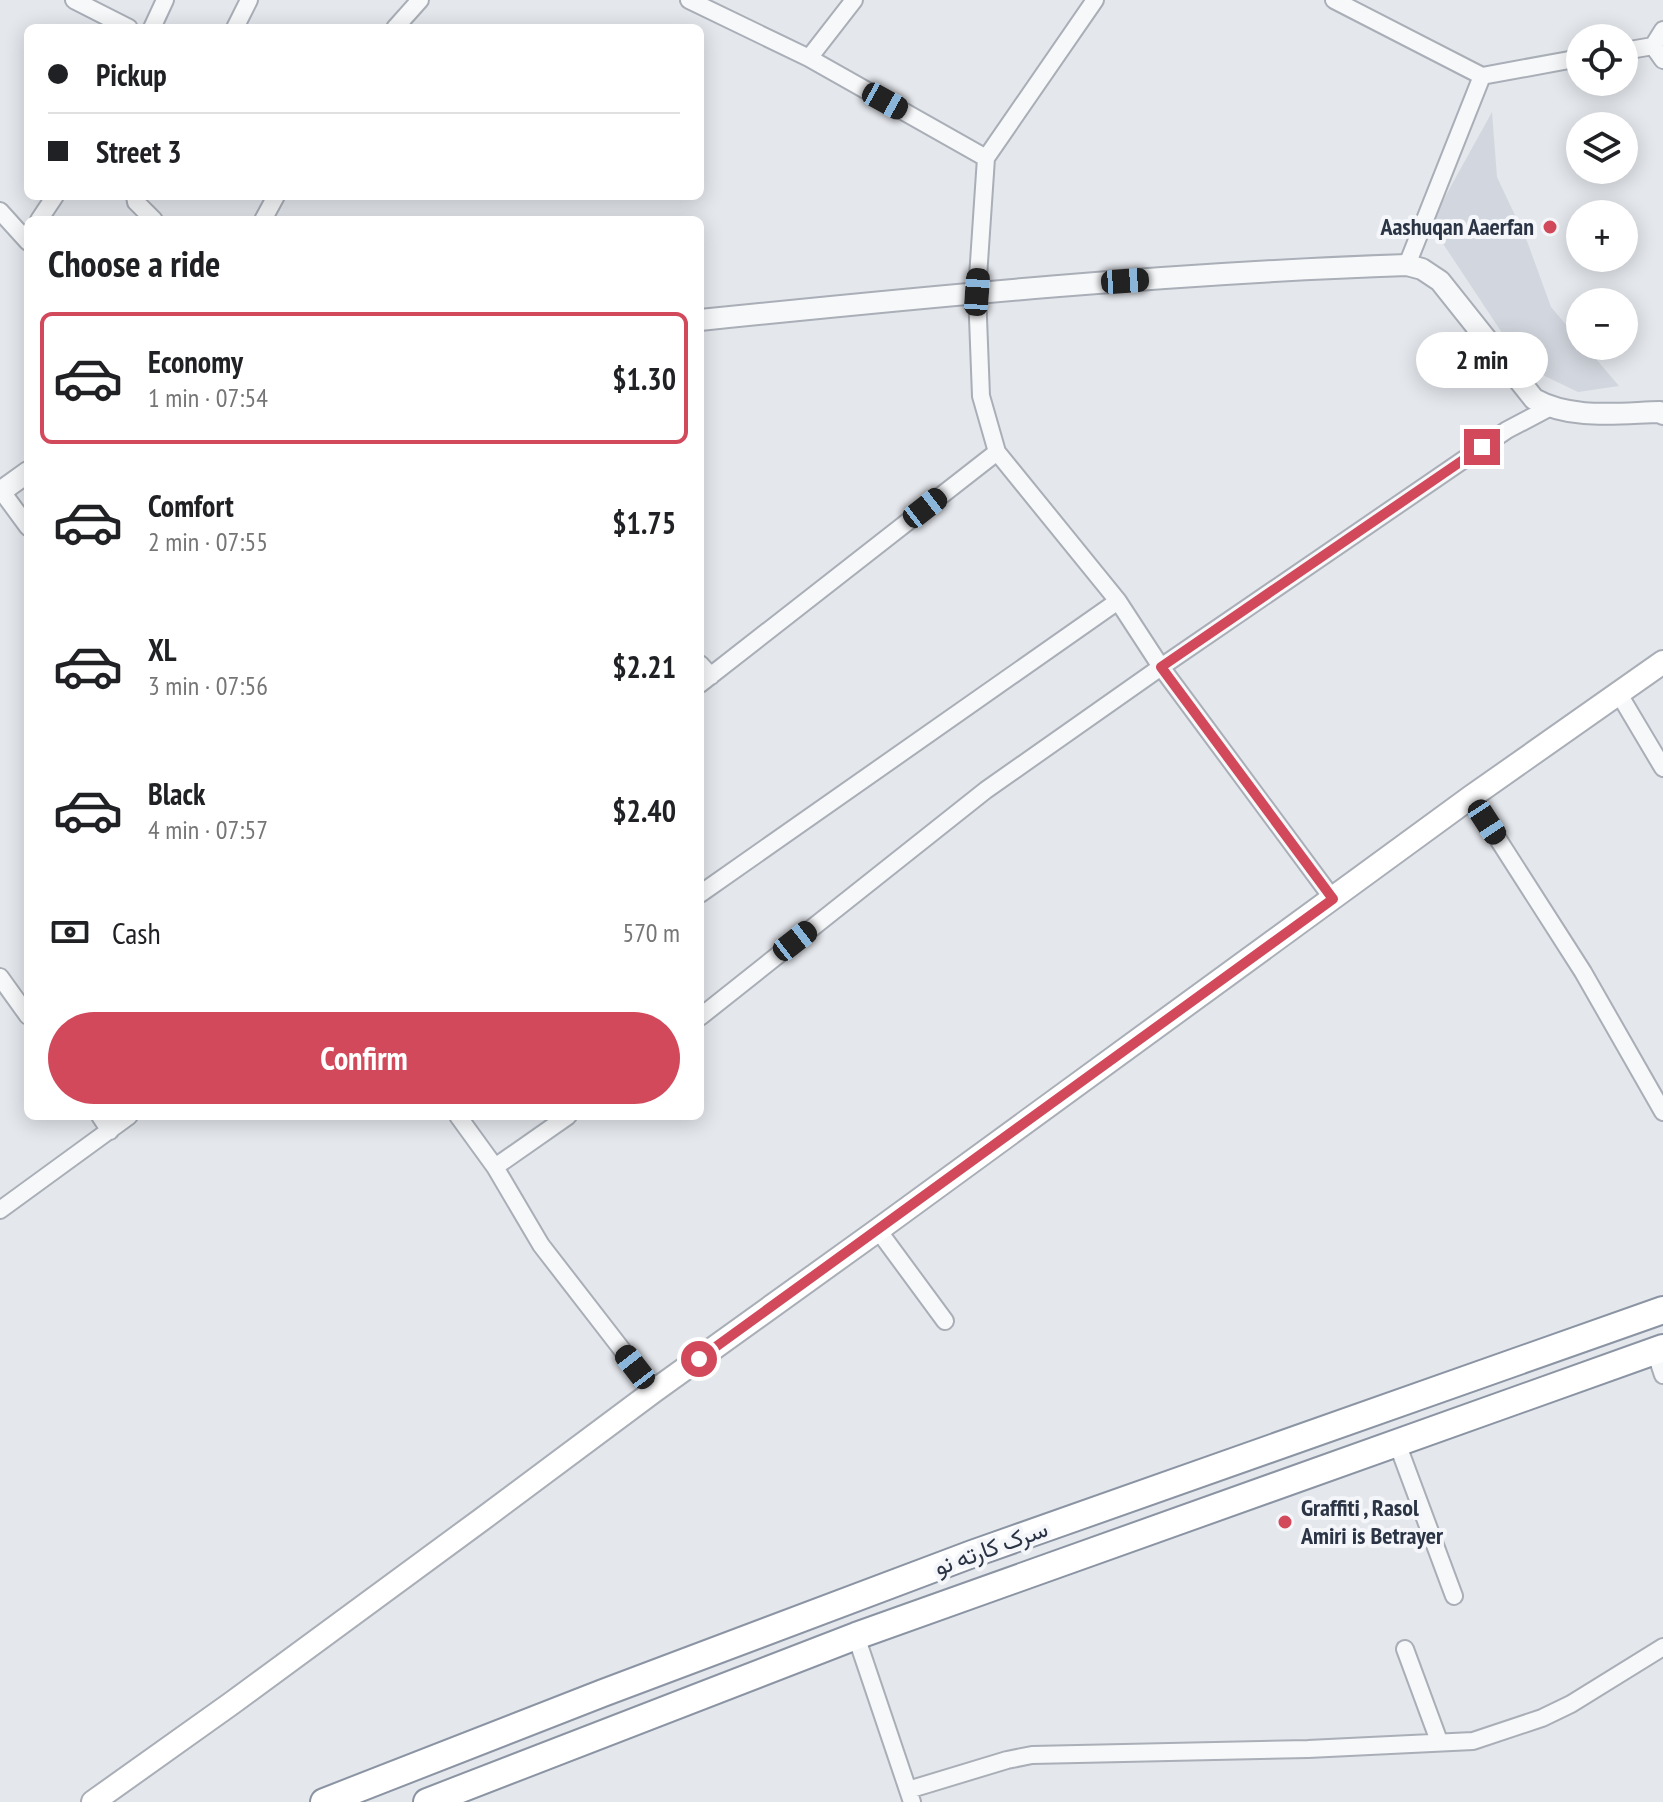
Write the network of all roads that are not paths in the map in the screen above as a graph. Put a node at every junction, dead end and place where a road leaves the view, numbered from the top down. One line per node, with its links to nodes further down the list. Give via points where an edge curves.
1 (74, 0): 9 (street)
2 (165, 0): 10 (street)
3 (249, 0): 11 (street)
4 (420, 0): 12 (street)
5 (689, 0): 16 (street)
6 (854, 0): 16 (street)
7 (1095, 0): 20 (street)
8 (1334, 0): 19 (street)
9 (121, 24)
10 (154, 24)
11 (237, 24)
12 (399, 24)
13 (1663, 30): 14 (street)
14 (1653, 46): 15 (street); 17 (street)
15 (1638, 49)
16 (809, 58): 20 (street)
17 (1663, 60)
18 (1566, 61): 19 (street)
19 (1482, 76): 25 (street)
20 (986, 158): 26 (street)
21 (136, 200): 23 (street)
22 (0, 211): 24 (street)
23 (150, 216)
24 (24, 237)
25 (1407, 265): 26 (street); 28 (street, via 1440,281 1521,384)
26 (977, 292): 27 (street); 30 (street, via 981,396)
27 (704, 320)
28 (1549, 408): 29 (street); 36 (street, via 1507,430)
29 (1662, 412)
30 (997, 452): 34 (street); 37 (street)
31 (24, 475): 32 (street)
32 (1, 491): 33 (street)
33 (24, 522)
34 (1118, 601): 36 (street); 41 (street)
35 (1663, 662): 38 (main road)
36 (1161, 667): 42 (street); 45 (street, via 986,790)
37 (704, 674)
38 (1619, 694): 39 (street); 40 (main road)
39 (1663, 768)
40 (1471, 797): 42 (main road); 46 (street, via 1583,972)
41 (704, 891)
42 (1333, 899): 54 (main road)
43 (0, 977): 44 (street)
44 (24, 1010)
45 (704, 1014)
46 (1663, 1112)
47 (103, 1120): 51 (street)
48 (124, 1120): 51 (street)
49 (461, 1120): 52 (street)
50 (562, 1120): 52 (street)
51 (110, 1131): 53 (street)
52 (495, 1167): 58 (street, via 541,1245)
53 (0, 1210)
54 (878, 1230): 56 (street); 58 (main road)
55 (1663, 1310): 67 (highway, سرک کارته نو, via 972,1554)
56 (945, 1321)
57 (1660, 1358): 59 (highway, سرک کارته نو)
58 (654, 1391): 66 (main road)
59 (1397, 1443): 60 (street); 61 (highway, سرک کارته نو)
60 (1454, 1596)
61 (856, 1636): 65 (street); 68 (highway, سرک کارته نو)
62 (1663, 1647): 64 (street, via 1542,1718 1473,1741)
63 (1405, 1649): 64 (street)
64 (1439, 1741): 65 (street, via 1032,1755)
65 (910, 1796)
66 (93, 1802)
67 (324, 1802)
68 (427, 1802)

